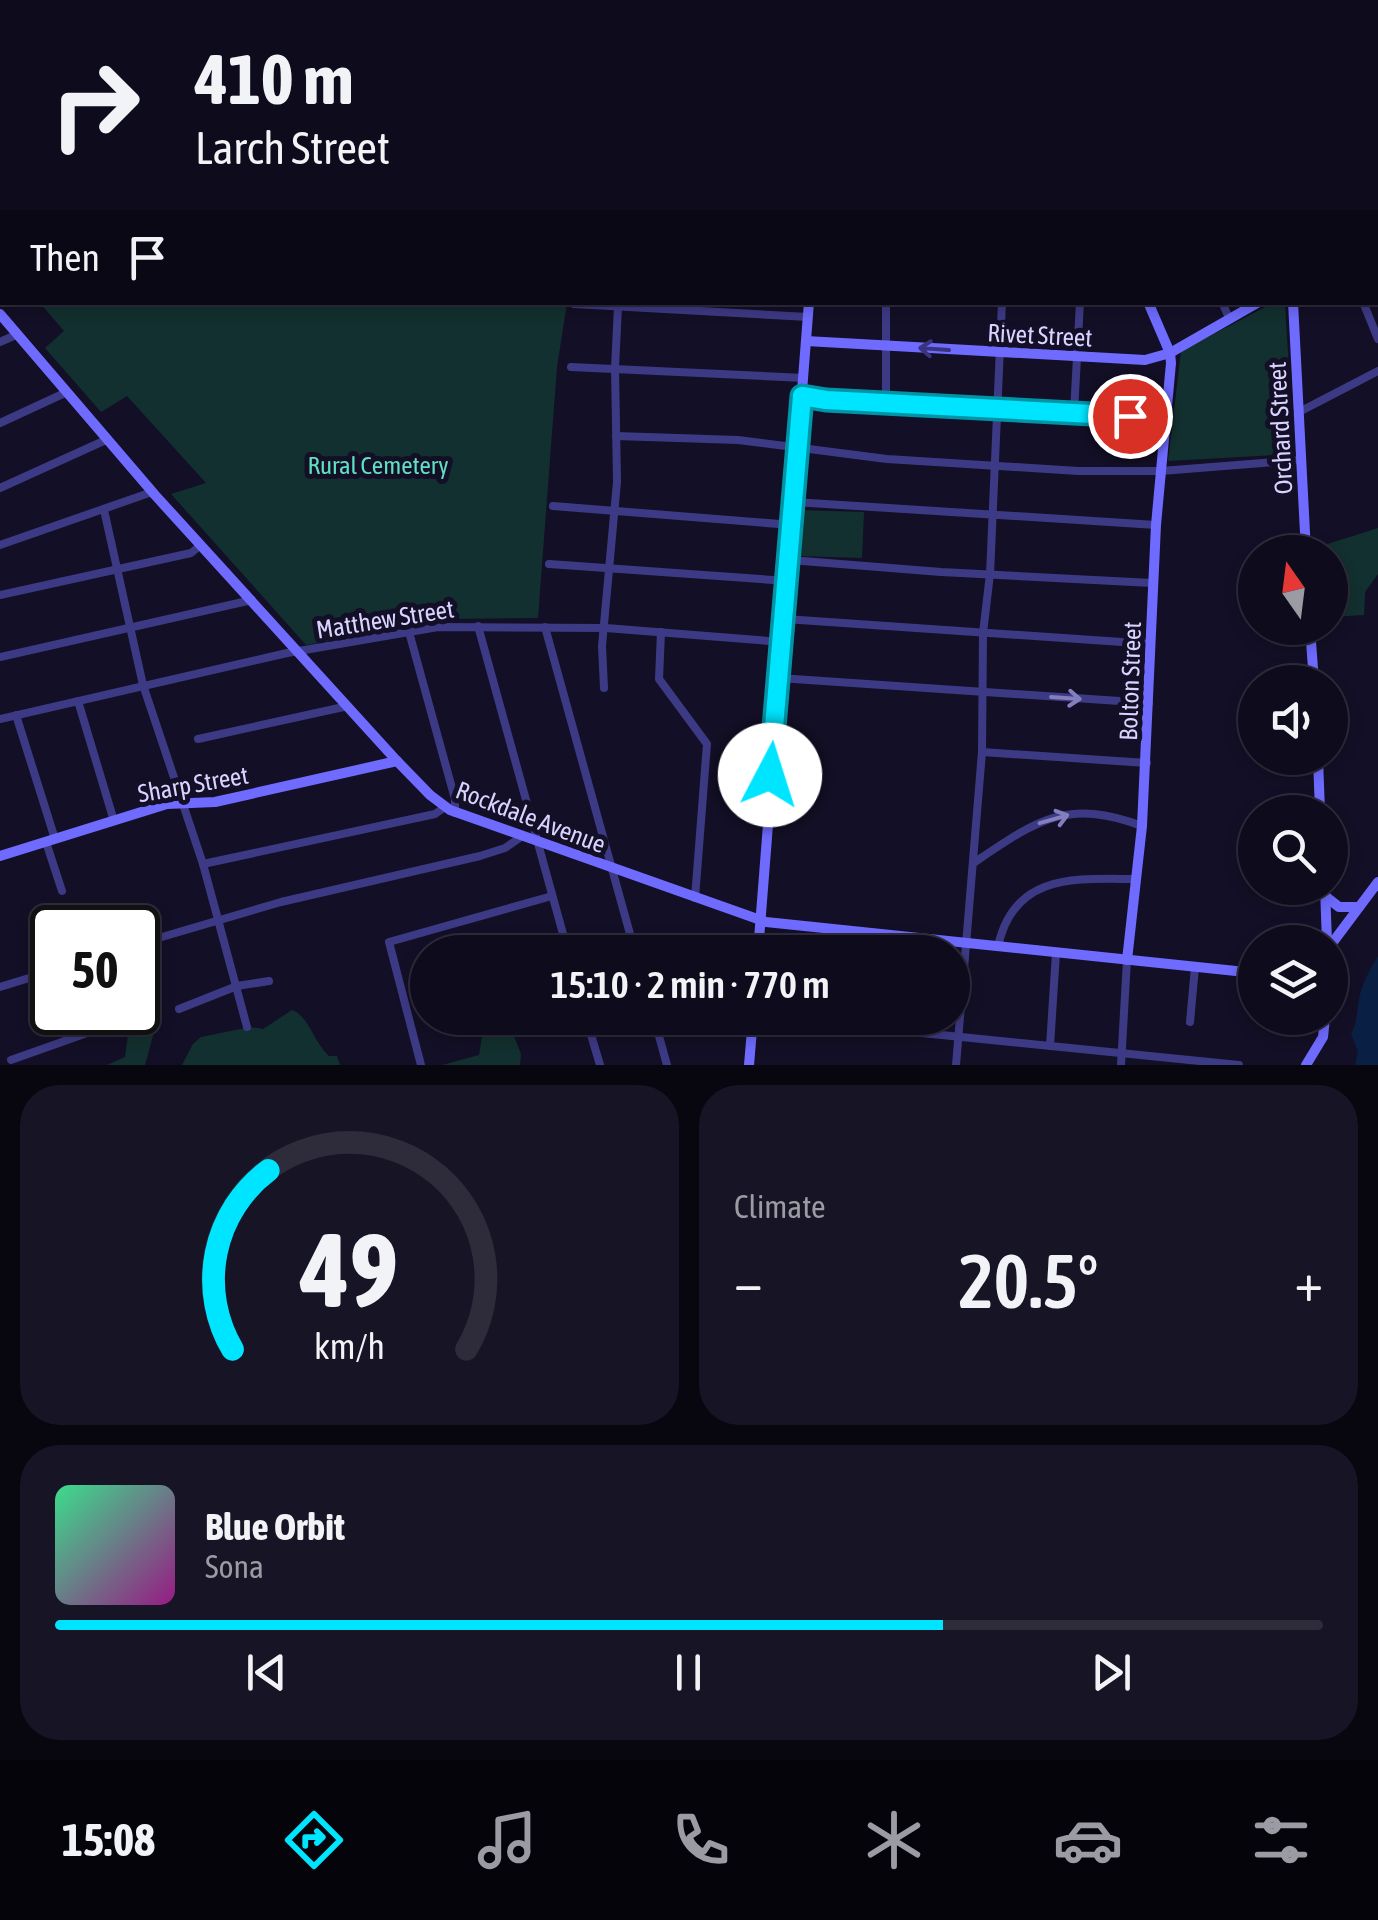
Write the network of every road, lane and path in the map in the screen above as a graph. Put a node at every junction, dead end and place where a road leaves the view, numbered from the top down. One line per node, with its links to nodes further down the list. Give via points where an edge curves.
1 (596, 305): 11 (street)
2 (809, 305): 13 (main road)
3 (886, 305): 19 (street)
4 (1002, 305): 21 (street)
5 (1080, 305): 22 (street)
6 (1149, 305): 20 (main road, Bolton Street)
7 (1223, 305): 14 (street)
8 (1253, 305): 14 (main road, Rivet Street)
9 (1293, 305): 32 (main road, Orchard Street)
10 (1364, 305): 16 (street)
11 (618, 306): 13 (street); 24 (street)
12 (0, 314): 15 (main road, Rockdale Avenue)
13 (808, 317): 17 (main road)
14 (1229, 318): 20 (main road, Rivet Street)
15 (18, 334): 18 (street); 27 (main road, Rockdale Avenue)
16 (1378, 339)
17 (806, 341): 19 (main road, Rivet Street); 26 (main road)
18 (0, 342)
19 (888, 346): 21 (main road, Rivet Street, one-way to 19); 29 (street)
20 (1170, 352): 22 (main road, Rivet Street, via 1145,360); 33 (main road, Bolton Street)
21 (1000, 354): 22 (main road, Rivet Street); 30 (street)
22 (1077, 358): 31 (street)
23 (571, 366): 24 (street)
24 (614, 368): 26 (street); 35 (street)
25 (1378, 371): 32 (street)
26 (804, 378): 28 (main road)
27 (68, 392): 34 (street); 36 (main road, Rockdale Avenue)
28 (802, 396): 29 (street); 37 (main road)
29 (886, 402): 30 (street)
30 (998, 407): 31 (street); 39 (street)
31 (1074, 412): 33 (street)
32 (1299, 412): 38 (main road, Orchard Street)
33 (1165, 418): 40 (main road, Bolton Street)
34 (0, 423)
35 (616, 436): 37 (street); 46 (street)
36 (108, 439): 41 (street); 42 (main road, Rockdale Avenue)
37 (798, 446): 39 (street); 43 (main road)
38 (1301, 460): 40 (street); 50 (main road, Orchard Street)
39 (995, 464): 40 (street); 47 (street)
40 (1161, 471): 49 (main road, Bolton Street)
41 (0, 488)
42 (152, 492): 45 (street); 52 (main road, Rockdale Avenue)
43 (794, 502): 47 (street); 48 (main road)
44 (553, 506): 46 (street)
45 (104, 510): 51 (street); 55 (street)
46 (616, 512): 48 (street); 56 (street)
47 (992, 516): 49 (street); 57 (street)
48 (792, 524): 53 (main road)
49 (1156, 525): 59 (main road, Bolton Street)
50 (1305, 535)
51 (0, 545)
52 (202, 545): 55 (street); 61 (main road, Rockdale Avenue)
53 (790, 560): 57 (street); 58 (main road)
54 (550, 564): 56 (street)
55 (119, 570): 60 (street); 64 (street)
56 (611, 570): 58 (street); 66 (street)
57 (990, 574): 59 (street); 69 (street)
58 (788, 581): 62 (main road)
59 (1152, 583): 71 (main road, Bolton Street)
60 (0, 595)
61 (252, 600): 64 (street); 72 (main road, Rockdale Avenue)
62 (785, 619): 69 (street); 70 (main road)
63 (478, 626): 65 (street, Matthew Street); 67 (street, Matthew Street); 93 (street)
64 (130, 627): 73 (street); 75 (street)
65 (545, 627): 66 (street, Matthew Street); 97 (street)
66 (606, 628): 68 (street, Matthew Street); 76 (street)
67 (409, 632): 72 (street, Matthew Street); 88 (street, via 455,800)
68 (661, 632): 70 (street, Matthew Street); 102 (street, via 659,679 707,744)
69 (983, 633): 71 (street); 77 (street)
70 (782, 642): 74 (main road)
71 (1151, 644): 79 (main road, Bolton Street)
72 (298, 652): 75 (street, Matthew Street); 80 (main road, Rockdale Avenue)
73 (0, 657)
74 (778, 678): 77 (street); 106 (main road)
75 (143, 686): 78 (street, Matthew Street); 87 (street)
76 (604, 688)
77 (982, 692): 79 (street, one-way to 79); 84 (street)
78 (78, 701): 81 (street, Matthew Street); 89 (street)
79 (1149, 704): 86 (main road, Bolton Street)
80 (348, 706): 83 (street); 85 (main road, Rockdale Avenue)
81 (16, 715): 82 (street, Matthew Street); 92 (street)
82 (0, 718)
83 (198, 739)
84 (982, 752): 86 (street); 95 (street)
85 (397, 761): 87 (main road, Sharp Street, via 215,802); 88 (main road, Rockdale Avenue)
86 (1147, 763): 90 (main road, Bolton Street)
87 (181, 803): 89 (main road, Sharp Street); 96 (street)
88 (450, 810): 91 (main road, Rockdale Avenue); 96 (street)
89 (114, 821): 92 (main road, Sharp Street)
90 (1142, 826): 95 (street, one-way to 90, via 1030,827 1064,815 1101,812); 98 (main road, Bolton Street)
91 (521, 837): 93 (main road, Rockdale Avenue); 105 (street, via 480,856)
92 (50, 841): 94 (main road, Sharp Street); 100 (street)
93 (538, 843): 97 (main road, Rockdale Avenue); 101 (street)
94 (0, 856)
95 (975, 862): 112 (street)
96 (203, 864): 105 (street)
97 (612, 869): 102 (main road, Rockdale Avenue); 109 (street)
98 (1136, 879): 115 (street, via 1068,879 1043,886 1013,910); 117 (main road, Bolton Street)
99 (1378, 882): 104 (main road)
100 (62, 892)
101 (552, 896): 108 (street); 138 (street, via 389,942)
102 (695, 898): 106 (main road, Rockdale Avenue)
103 (1337, 905): 104 (main road)
104 (1359, 907): 107 (main road)
105 (218, 919): 113 (street); 122 (street)
106 (760, 920): 110 (main road); 111 (main road, Rockdale Avenue)
107 (1344, 925)
108 (563, 935)
109 (631, 935)
110 (759, 935)
111 (899, 935)
112 (969, 935)
113 (160, 937)
114 (970, 942): 115 (main road, Rockdale Avenue)
115 (998, 946): 116 (main road, Rockdale Avenue)
116 (1056, 952): 117 (main road, Rockdale Avenue); 134 (street)
117 (1127, 960): 118 (main road, Rockdale Avenue); 135 (street, Bolton Street)
118 (1195, 967): 119 (main road, Rockdale Avenue); 125 (street)
119 (1238, 971)
120 (30, 978): 123 (street)
121 (269, 982): 122 (street)
122 (236, 986): 124 (street); 126 (street)
123 (0, 987)
124 (179, 1009)
125 (1190, 1022)
126 (247, 1027)
127 (81, 1035): 136 (street)
128 (591, 1035): 139 (street)
129 (659, 1035): 140 (street)
130 (752, 1035): 141 (main road)
131 (942, 1035): 133 (street)
132 (1324, 1035): 137 (main road)
133 (959, 1037): 134 (street); 142 (street)
134 (1050, 1046): 135 (street)
135 (1121, 1053): 143 (street, Bolton Street); 144 (street)
136 (10, 1060)
137 (1312, 1062)
138 (421, 1065)
139 (600, 1065)
140 (667, 1065)
141 (749, 1065)
142 (956, 1065)
143 (1120, 1065)
144 (1239, 1065)

